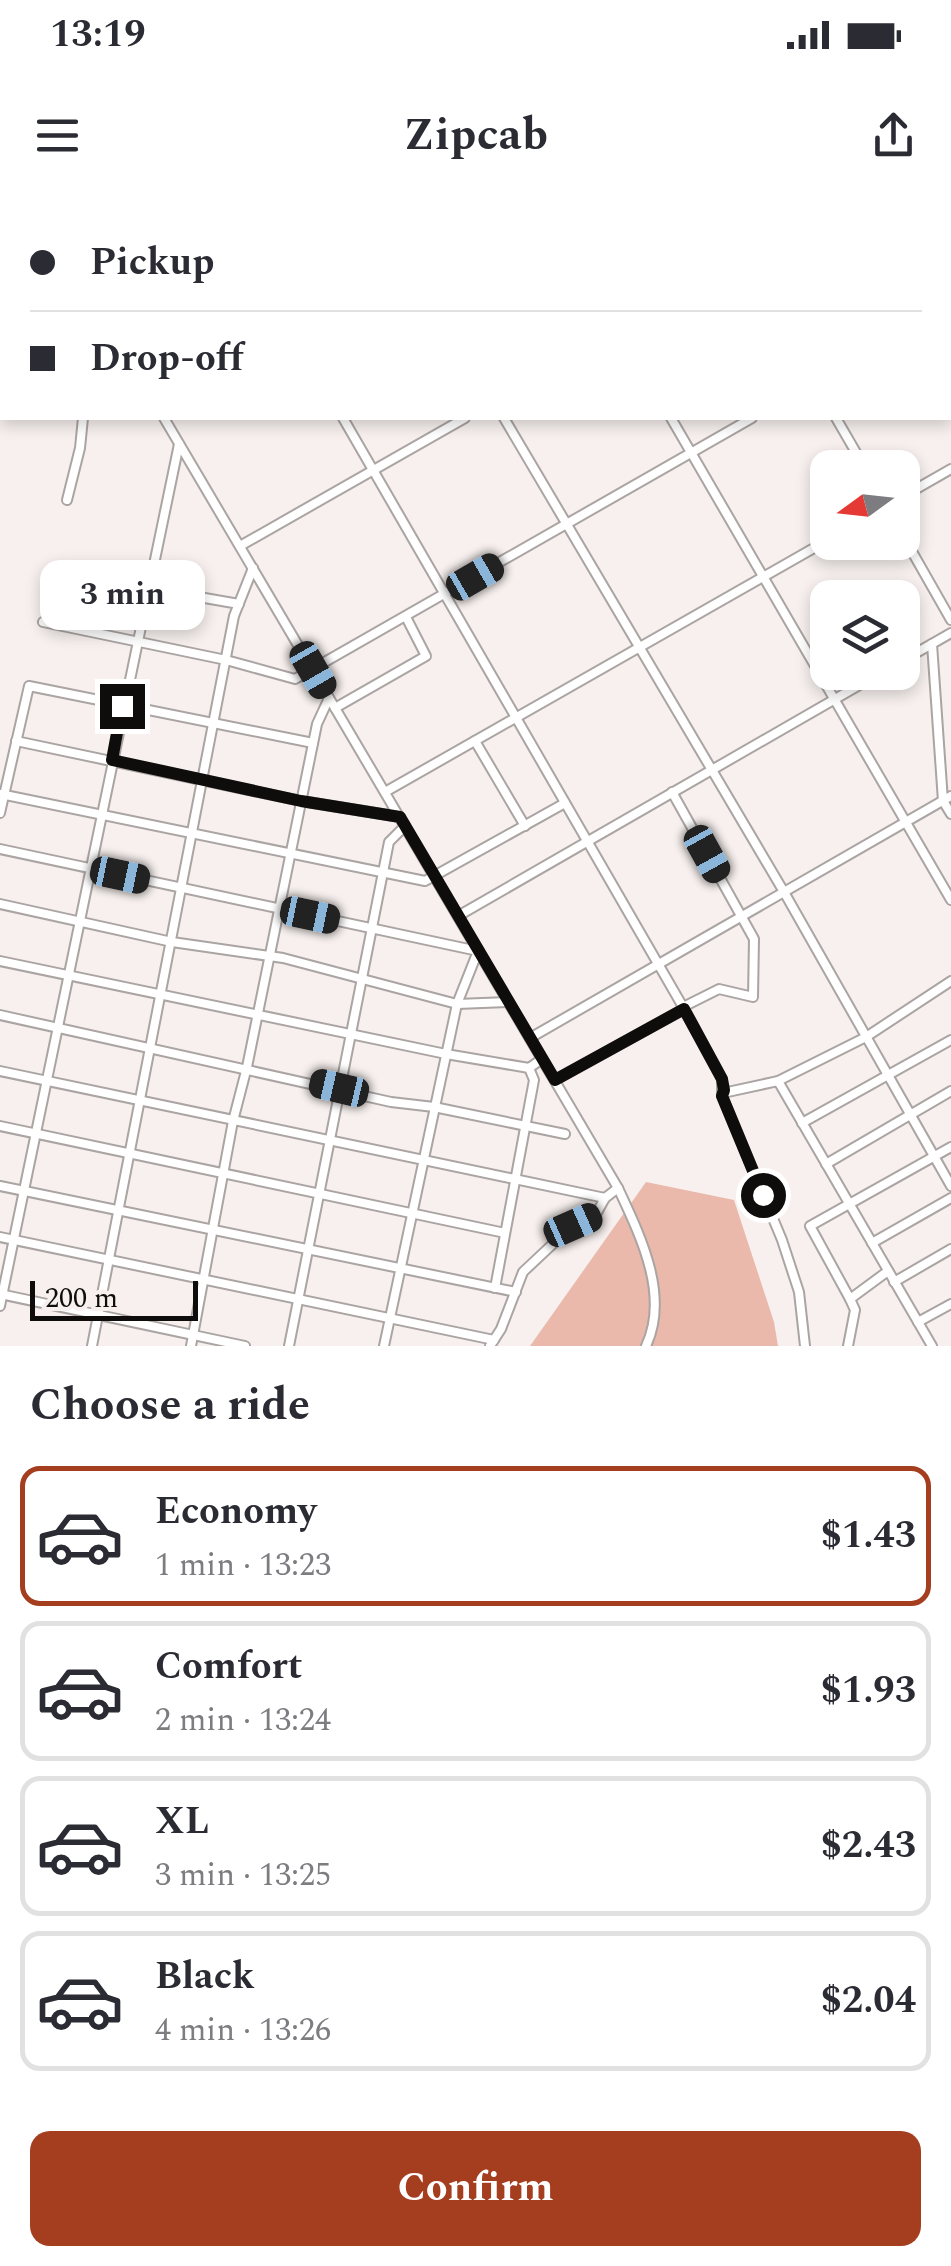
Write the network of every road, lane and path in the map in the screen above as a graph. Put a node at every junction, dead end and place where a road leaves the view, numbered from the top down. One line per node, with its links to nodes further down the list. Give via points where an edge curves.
1 (83, 420): 15 (street)
2 (166, 420): 9 (street)
3 (344, 420): 12 (street)
4 (461, 420): 12 (street)
5 (505, 420): 16 (street)
6 (672, 420): 11 (street)
7 (748, 420): 11 (street)
8 (837, 420): 10 (street)
9 (180, 443): 17 (street); 23 (street)
10 (854, 450)
11 (692, 452): 16 (street); 22 (street)
12 (373, 470): 17 (street); 24 (street)
13 (951, 470): 14 (street)
14 (920, 487)
15 (67, 500)
16 (567, 524): 24 (street); 32 (street)
17 (240, 546): 20 (street)
18 (810, 550): 22 (street)
19 (917, 560): 27 (street)
20 (253, 568): 25 (street); 35 (street)
21 (56, 572): 23 (street)
22 (764, 576): 32 (street); 38 (street)
23 (148, 586): 25 (street); 30 (street)
24 (445, 594): 26 (street); 41 (street)
25 (239, 604): 34 (street)
26 (406, 617): 35 (street); 40 (street, via 426,656)
27 (951, 620)
28 (43, 622): 30 (street)
29 (951, 633): 31 (street)
30 (136, 641): 34 (street); 39 (street)
31 (932, 644): 33 (street); 52 (street)
32 (639, 647): 41 (street); 47 (street)
33 (920, 651)
34 (226, 660): 35 (street, via 295,679); 42 (street)
35 (313, 670): 37 (street)
36 (851, 690): 38 (street)
37 (329, 698): 40 (street); 45 (street)
38 (836, 699): 47 (street); 59 (street)
39 (122, 706): 42 (street); 43 (street, via 29,686); 46 (street)
40 (335, 708): 49 (street)
41 (516, 718): 44 (street); 54 (street)
42 (214, 722): 45 (street); 48 (street)
43 (16, 741): 46 (street); 51 (street)
44 (476, 741): 49 (street); 60 (street)
45 (313, 743): 53 (street)
46 (112, 760): 48 (street); 57 (street)
47 (712, 770): 50 (street); 69 (street)
48 (203, 780): 53 (street); 61 (street)
49 (385, 792): 58 (street)
50 (672, 792): 62 (street); 74 (street)
51 (2, 795): 55 (street); 57 (street)
52 (947, 799): 56 (street); 59 (street)
53 (301, 801): 58 (street); 64 (street)
54 (565, 803): 60 (street); 62 (street)
55 (0, 814)
56 (951, 814)
57 (100, 816): 61 (street); 65 (street)
58 (402, 821): 66 (street); 67 (street)
59 (907, 823): 69 (street); 70 (street)
60 (525, 826): 67 (street)
61 (192, 836): 64 (street); 68 (street)
62 (588, 841): 73 (street); 81 (street)
63 (0, 850): 65 (street)
64 (290, 855): 66 (street); 72 (street)
65 (90, 868): 68 (street); 75 (street)
66 (382, 873): 67 (street, via 425,881); 76 (street)
67 (434, 876): 73 (street)
68 (182, 888): 72 (street); 77 (street)
69 (784, 892): 74 (street); 93 (street)
70 (951, 900)
71 (0, 904): 75 (street)
72 (279, 908): 76 (street); 79 (street)
73 (458, 916): 78 (street)
74 (742, 916): 81 (street); 88 (street, via 754,939 753,997 719,988)
75 (78, 922): 77 (street); 82 (street)
76 (372, 928): 78 (street); 83 (street)
77 (172, 942): 79 (street); 85 (street)
78 (478, 950): 86 (street); 87 (street)
79 (268, 958): 83 (street); 89 (street)
80 (0, 962): 82 (street)
81 (658, 964): 88 (street); 94 (street)
82 (68, 975): 85 (street); 91 (street)
83 (362, 978): 87 (street); 92 (street)
84 (950, 984): 93 (street)
85 (162, 994): 89 (street); 96 (street)
86 (508, 1002): 87 (street); 94 (street)
87 (458, 1004): 97 (street)
88 (683, 1008): 104 (street); 108 (street, via 722,1079)
89 (258, 1013): 92 (street); 99 (street)
90 (0, 1014): 91 (street)
91 (58, 1026): 96 (street); 103 (street)
92 (351, 1032): 97 (street); 106 (street)
93 (866, 1037): 102 (street); 105 (street)
94 (530, 1038): 98 (street)
95 (951, 1040): 102 (street)
96 (151, 1047): 99 (street); 109 (street)
97 (446, 1054): 100 (street); 110 (street)
98 (542, 1058): 100 (street); 104 (street)
99 (247, 1067): 106 (street); 112 (street)
100 (529, 1068): 115 (street, via 534,1080)
101 (0, 1071): 103 (street)
102 (888, 1076): 111 (street); 113 (street)
103 (46, 1080): 109 (street); 116 (street)
104 (555, 1080): 128 (street)
105 (778, 1081): 108 (street); 113 (street)
106 (339, 1088): 110 (street); 118 (street)
107 (951, 1090): 111 (street)
108 (723, 1093): 166 (street, via 799,1292)
109 (141, 1101): 112 (street); 120 (street)
110 (434, 1106): 115 (street); 122 (street)
111 (910, 1114): 121 (street); 123 (street)
112 (233, 1121): 118 (street); 124 (street)
113 (802, 1123): 123 (street)
114 (0, 1126): 116 (street)
115 (525, 1126): 117 (street); 125 (street)
116 (36, 1134): 120 (street); 129 (street)
117 (564, 1134)
118 (329, 1141): 122 (street); 130 (street)
119 (951, 1147): 121 (street)
120 (130, 1155): 124 (street); 134 (street)
121 (934, 1156): 127 (street); 133 (street)
122 (423, 1160): 125 (street); 135 (street)
123 (826, 1164): 133 (street)
124 (224, 1176): 130 (street); 136 (street)
125 (515, 1180): 131 (street); 137 (street)
126 (0, 1186): 129 (street)
127 (951, 1186)
128 (618, 1188): 131 (street); 165 (street, via 646,1246 655,1327)
129 (24, 1190): 134 (street); 139 (street)
130 (319, 1192): 135 (street); 141 (street)
131 (606, 1198): 149 (street, via 595,1216 573,1225 523,1272)
132 (951, 1198): 140 (street)
133 (850, 1204): 140 (street); 151 (street, via 810,1226)
134 (119, 1210): 136 (street); 143 (street)
135 (412, 1212): 137 (street); 144 (street)
136 (214, 1230): 141 (street); 146 (street)
137 (505, 1233): 148 (street)
138 (0, 1237): 139 (street)
139 (14, 1240): 143 (street); 150 (street)
140 (872, 1243): 145 (street)
141 (308, 1249): 144 (street); 152 (street)
142 (951, 1250): 147 (street)
143 (109, 1260): 146 (street); 155 (street)
144 (400, 1268): 148 (street); 156 (street)
145 (888, 1271): 147 (street); 151 (street)
146 (204, 1280): 152 (street); 158 (street)
147 (894, 1282): 157 (street)
148 (495, 1288): 149 (street)
149 (516, 1292): 159 (street)
150 (1, 1294): 154 (street); 155 (street)
151 (850, 1299): 167 (street, via 855,1310)
152 (298, 1300): 156 (street); 163 (street)
153 (951, 1304): 157 (street)
154 (0, 1306)
155 (98, 1315): 158 (street); 160 (street)
156 (390, 1319): 159 (street); 164 (street)
157 (918, 1322): 168 (street)
158 (194, 1335): 161 (street); 162 (street)
159 (492, 1343)
160 (92, 1346)
161 (191, 1346)
162 (245, 1346)
163 (289, 1346)
164 (384, 1346)
165 (646, 1346)
166 (805, 1346)
167 (848, 1346)
168 (932, 1346)

